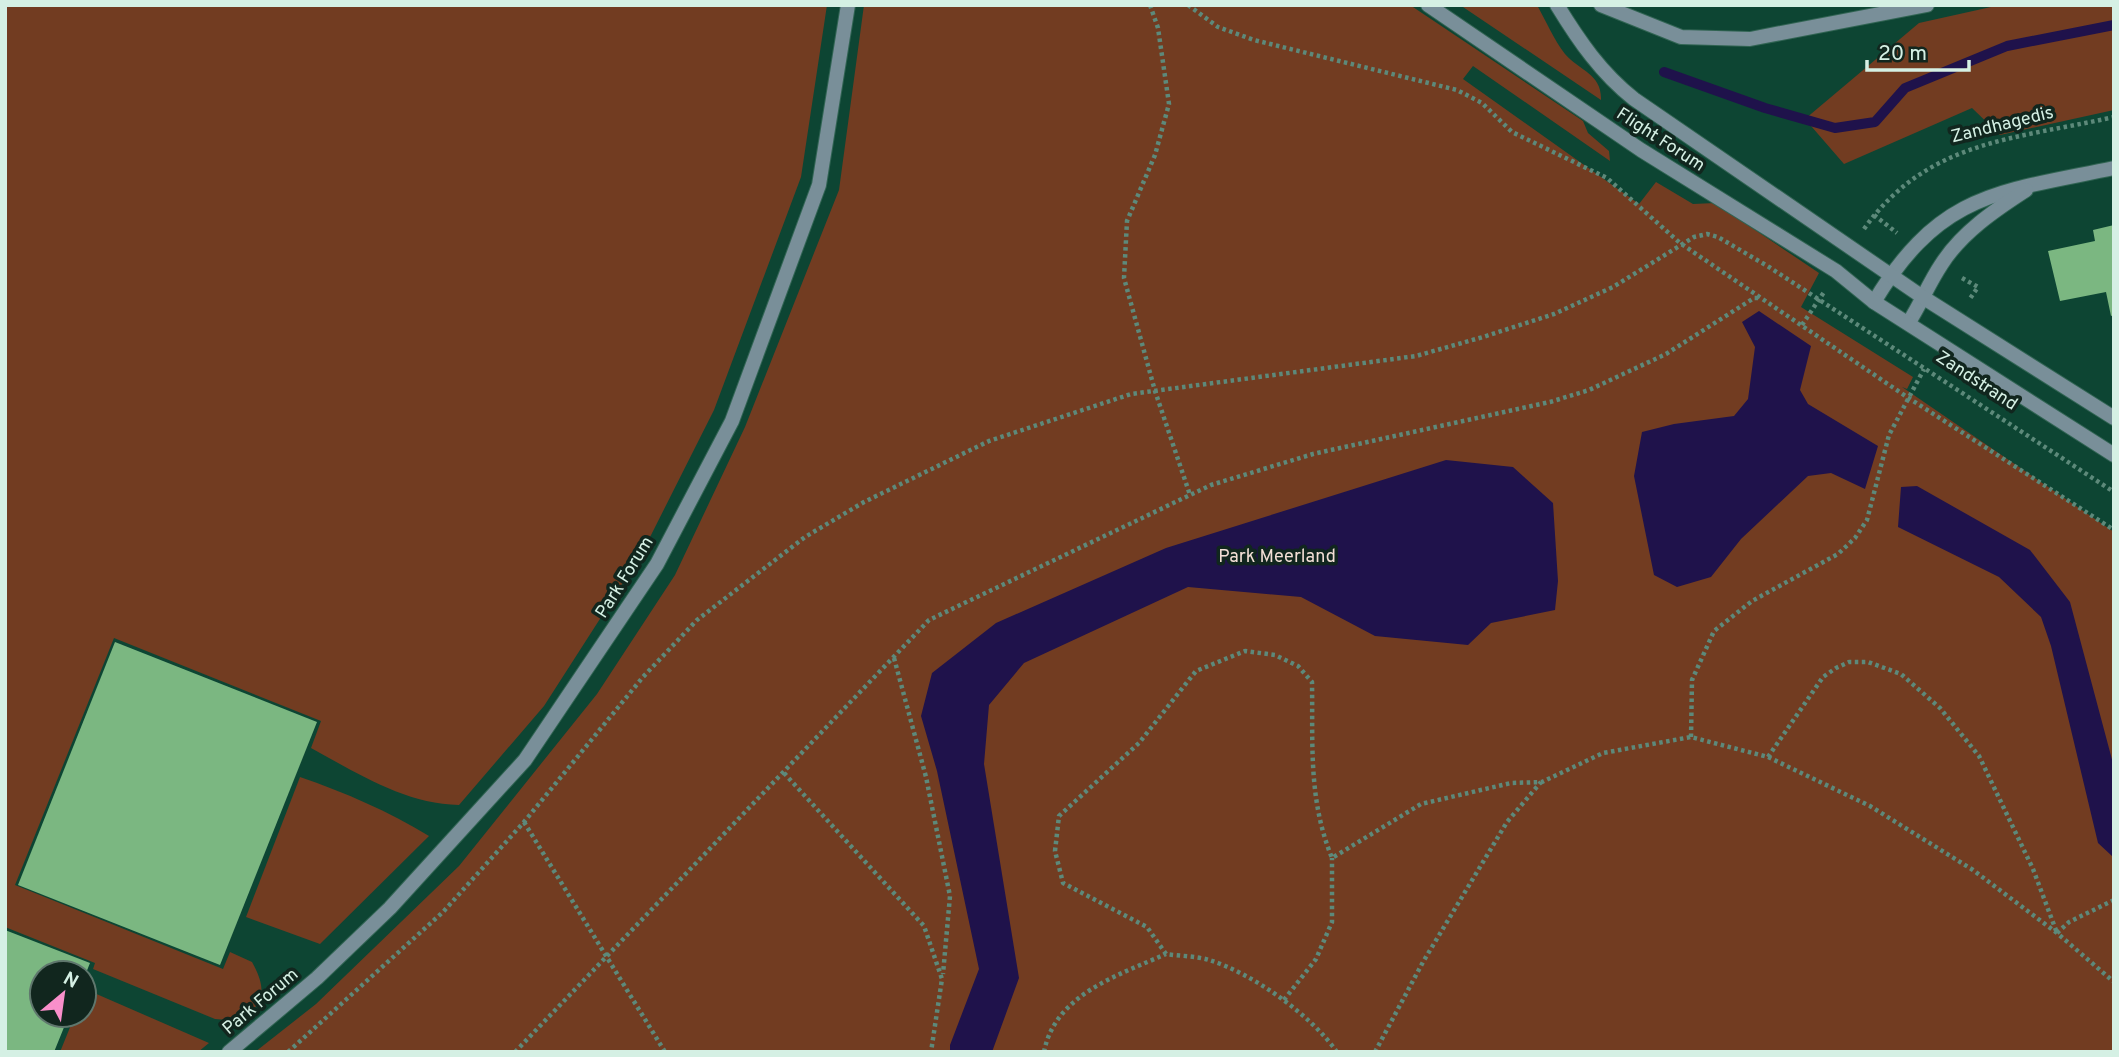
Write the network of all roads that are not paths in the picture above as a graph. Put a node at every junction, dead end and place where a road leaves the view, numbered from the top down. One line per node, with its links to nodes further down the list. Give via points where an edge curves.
1 (848, 5): 14 (street, Park Forum, via 819,184 732,421 657,564 525,760 390,908 317,978)
2 (1428, 5): 10 (street, Flight Forum, via 1641,150 1836,271)
3 (1557, 5): 8 (street, Flight Forum, via 1611,82)
4 (1601, 5): 5 (street, via 1681,37 1750,39)
5 (1927, 5)
6 (2114, 169): 7 (street)
7 (2033, 185): 8 (street, via 1994,193 1950,215 1913,246); 9 (street, via 1992,212 1960,242 1941,264)
8 (1890, 275): 9 (street); 10 (street)
9 (1924, 298): 11 (street); 12 (street)
10 (1874, 302): 11 (street, Zandstrand)
11 (1909, 322): 13 (street, Zandstrand)
12 (2114, 418)
13 (2114, 455)
14 (229, 1052)

